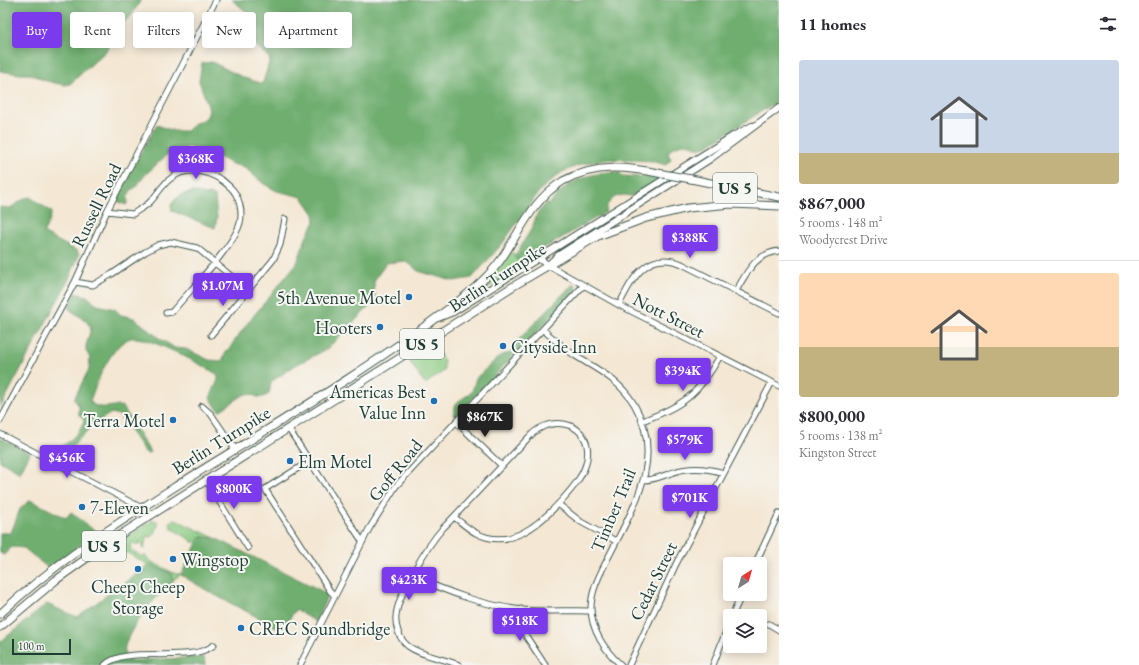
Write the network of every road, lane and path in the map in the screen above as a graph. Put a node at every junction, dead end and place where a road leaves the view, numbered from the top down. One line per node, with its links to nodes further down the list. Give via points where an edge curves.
1 (216, 0): 6 (street, Russell Road)
2 (779, 108): 3 (main road, Berlin Turnpike)
3 (752, 126): 9 (main road, Berlin Turnpike); 11 (main road, Berlin Turnpike, via 710,159 559,255)
4 (779, 197): 19 (highway, US 5, bridge, via 629,168 607,168 586,172 559,184 542,198 502,258 488,274 466,296)
5 (779, 206): 11 (highway, US 5, via 716,205 660,214 611,230)
6 (107, 211): 10 (street, via 132,214 150,202 170,178 187,172 204,172 221,178 235,192 241,208 240,223 231,242); 12 (street, Russell Road)
7 (285, 220): 14 (street, via 280,245 273,260)
8 (779, 251): 15 (street, via 765,255 754,263)
9 (538, 258): 11 (main road); 19 (main road, Berlin Turnpike, via 453,312)
10 (214, 262): 12 (street, via 197,248 171,242 145,252 93,285); 14 (street); 17 (street, via 172,312)
11 (548, 265): 13 (street, Nott Street); 30 (highway, Berlin Turnpike / US 5)
12 (75, 282): 27 (street, Russell Road)
13 (584, 286): 16 (street, Nott Street); 20 (street, Goff Road)
14 (248, 290): 21 (street)
15 (736, 291): 16 (street, via 679,263 660,261 648,264 638,272); 18 (street)
16 (619, 305): 22 (street, Nott Street)
17 (166, 313)
18 (779, 313)
19 (434, 319): 26 (highway, Berlin Turnpike / US 5, via 371,363)
20 (543, 330): 28 (street, Timber Trail, via 570,352 615,381 630,398); 29 (street, Goff Road)
21 (211, 335)
22 (720, 356): 23 (street, Nott Street); 28 (street, via 706,380 689,398 672,409)
23 (772, 382): 24 (street, Nott Street); 35 (street, Cedar Street)
24 (779, 386)
25 (202, 406): 32 (street, via 211,414)
26 (282, 419): 30 (highway); 32 (highway, Berlin Turnpike / US 5)
27 (0, 420)
28 (642, 421): 37 (street, Timber Trail, via 647,449)
29 (456, 422): 34 (street); 43 (street, Goff Road, via 397,485)
30 (288, 428): 33 (street); 36 (highway, Berlin Turnpike / US 5)
31 (0, 434): 39 (street)
32 (234, 449): 39 (highway, Berlin Turnpike / US 5)
33 (308, 462): 43 (street); 48 (street, via 265,489 330,591)
34 (502, 466): 38 (street, via 542,426 558,422 575,429 586,443 587,463); 42 (street)
35 (724, 473): 37 (street, via 692,468 676,471 658,479); 64 (street, Cedar Street, via 674,568)
36 (206, 480): 41 (highway, Berlin Turnpike / US 5); 45 (street)
37 (644, 480): 44 (street, Timber Trail)
38 (558, 504): 42 (street, via 534,527 509,538 481,535); 44 (street, via 588,527)
39 (142, 508): 41 (highway); 52 (highway, Berlin Turnpike / US 5, via 66,560)
40 (779, 513): 46 (street)
41 (153, 514): 49 (highway, Berlin Turnpike / US 5, via 82,561)
42 (454, 517): 47 (street, via 428,547)
43 (362, 541): 48 (street, Goff Road)
44 (616, 541): 51 (street, Timber Trail, via 597,583)
45 (248, 548)
46 (758, 557)
47 (412, 576): 50 (street, via 463,597); 61 (street, via 396,612 400,637 413,649)
48 (336, 596): 60 (street, Goff Road)
49 (34, 598): 54 (highway, Berlin Turnpike / US 5); 56 (highway)
50 (521, 609): 51 (street); 62 (street, via 526,636)
51 (591, 610): 63 (street, Timber Trail, via 602,644)
52 (0, 614)
53 (779, 623): 55 (street, via 770,625)
54 (0, 627)
55 (779, 630)
56 (0, 632)
57 (723, 639): 65 (street)
58 (214, 645): 59 (street, via 199,652 117,658)
59 (105, 665)
60 (300, 665)
61 (457, 665)
62 (545, 665)
63 (621, 665)
64 (629, 665)
65 (713, 665)

